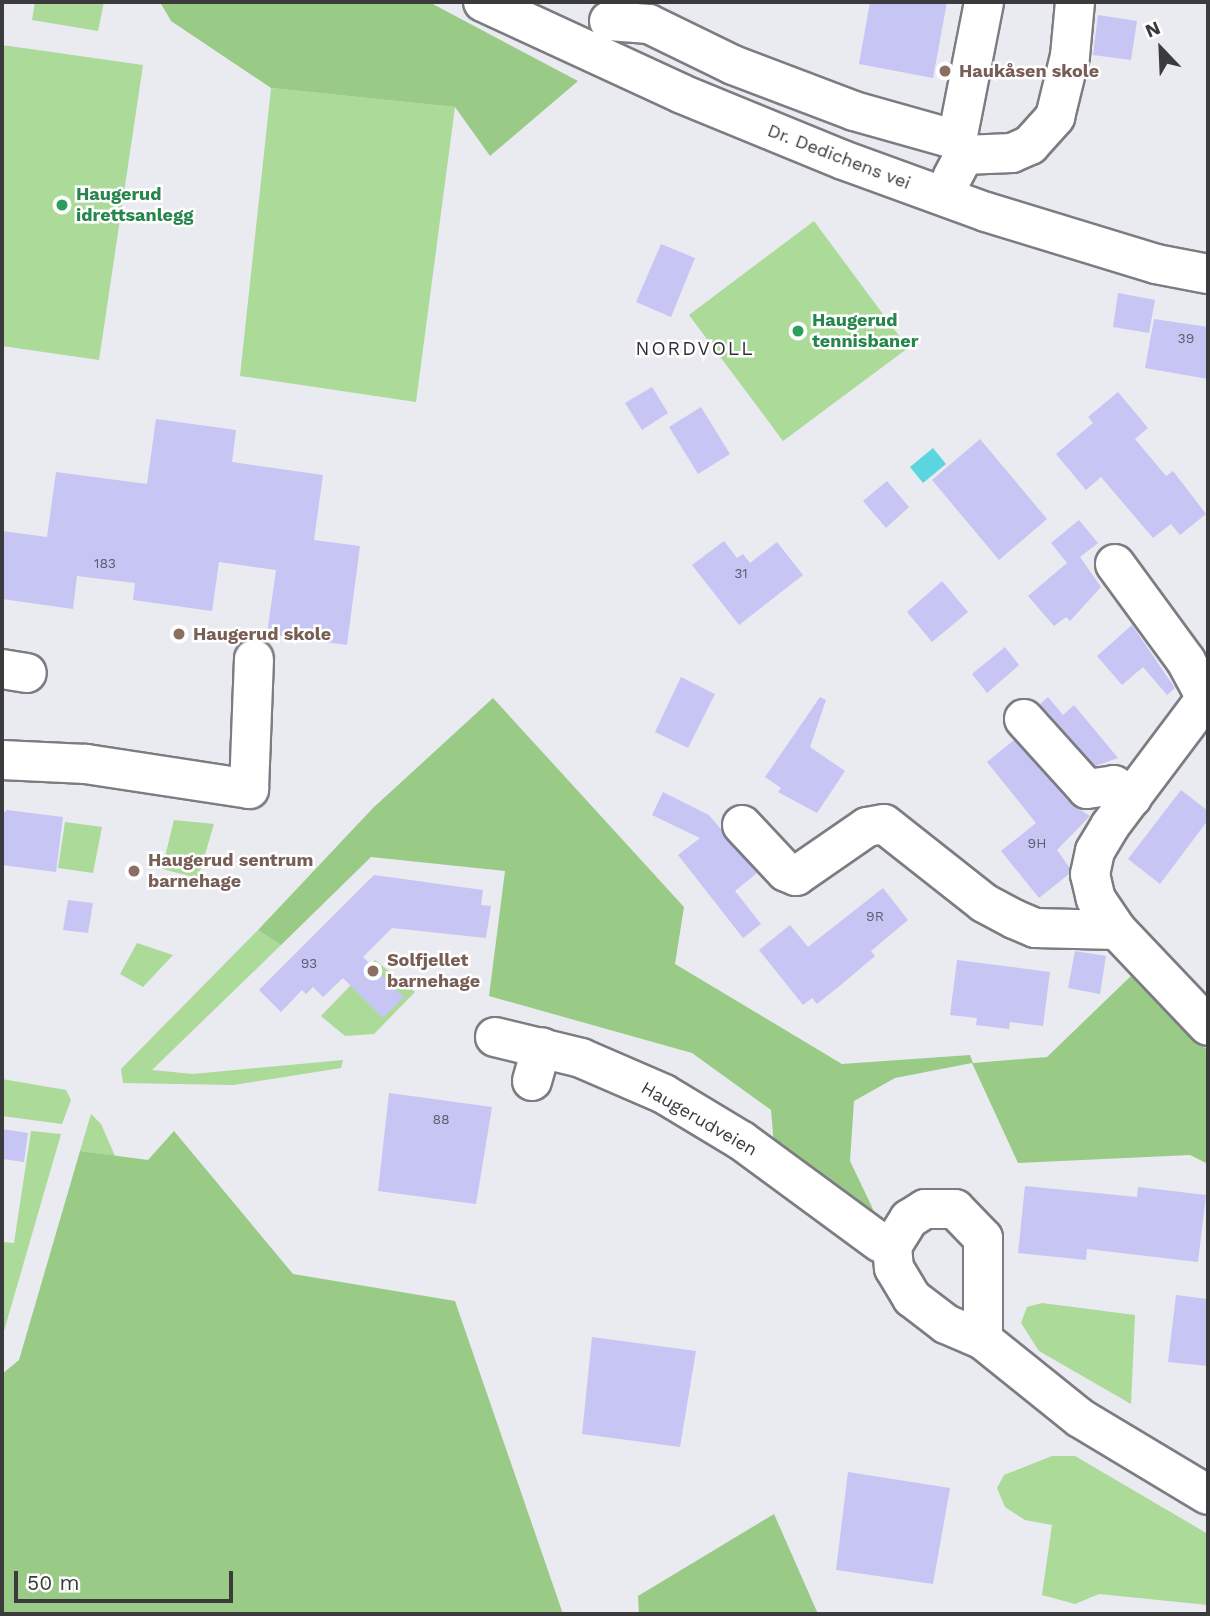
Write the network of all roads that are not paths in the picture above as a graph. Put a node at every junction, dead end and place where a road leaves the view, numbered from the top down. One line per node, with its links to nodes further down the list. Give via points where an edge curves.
1 (483, 2): 5 (street, Dr. Dedichens vei)
2 (984, 2): 6 (street)
3 (1075, 2): 6 (street, via 1064,94 1044,132 1012,153)
4 (610, 11): 5 (street); 6 (street)
5 (603, 58): 7 (street, Dr. Dedichens vei, via 843,160 986,212 1156,264)
6 (958, 158)
7 (1208, 274)
8 (1115, 564): 12 (street, via 1186,661 1206,698)
9 (254, 659): 11 (street, via 249,789 86,764)
10 (1024, 719): 12 (street, via 1087,789 1114,785)
11 (2, 760)
12 (1132, 797): 14 (street, via 1096,851 1090,874 1096,900)
13 (742, 825): 14 (street, via 786,873 796,876 867,827 884,824 984,904 1014,919 1035,928)
14 (1116, 930): 15 (street)
15 (1208, 1026)
16 (495, 1037): 17 (street, Haugerudveien, via 537,1064 664,1094 742,1142)
17 (881, 1243)
18 (983, 1340): 19 (street, via 1080,1418)
19 (1208, 1495)

